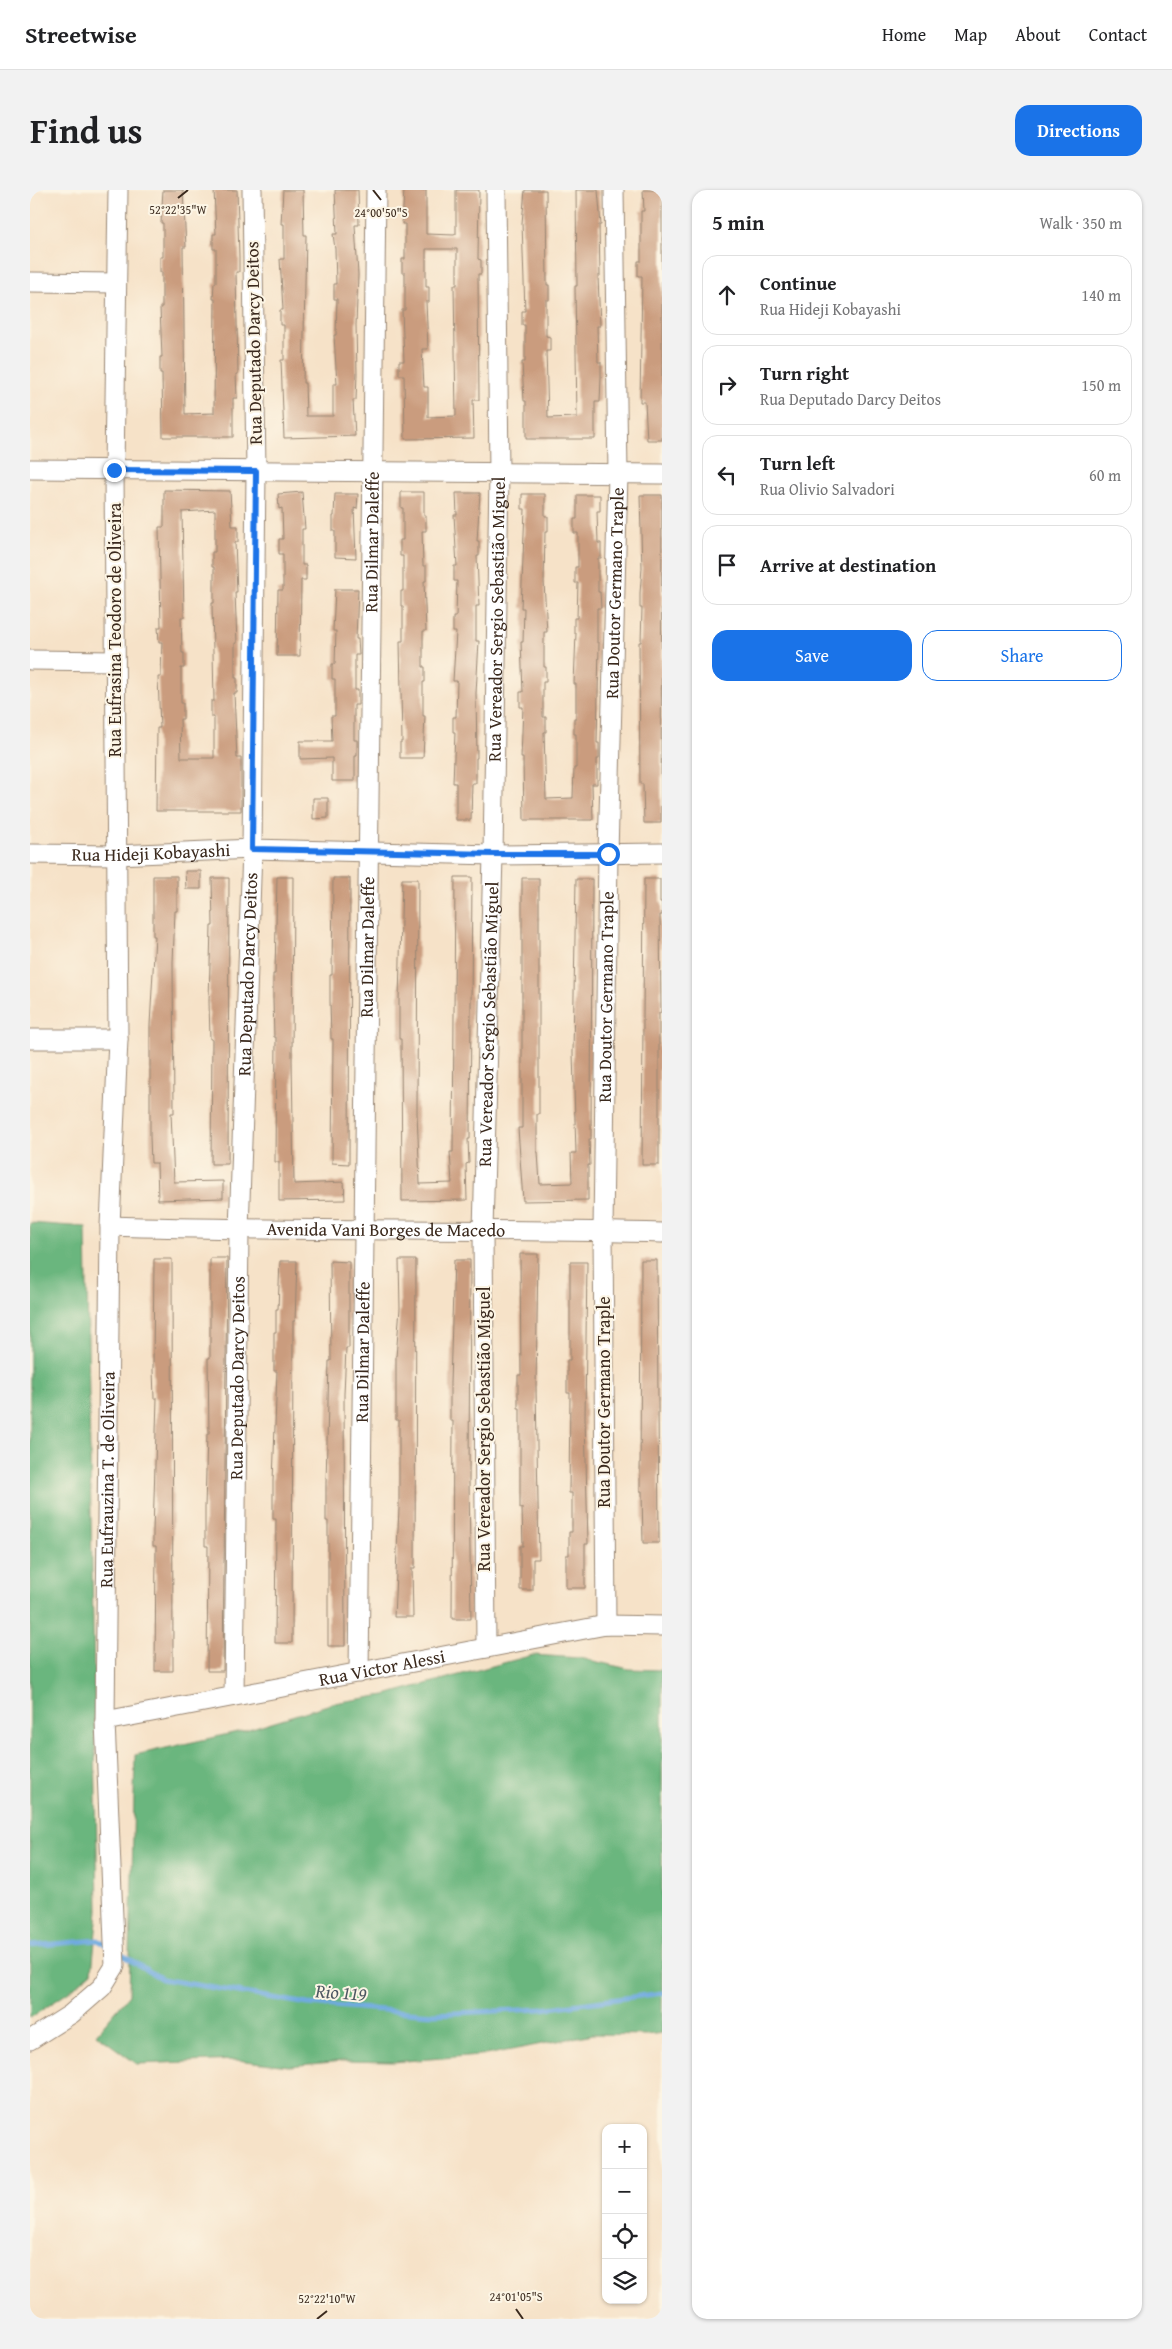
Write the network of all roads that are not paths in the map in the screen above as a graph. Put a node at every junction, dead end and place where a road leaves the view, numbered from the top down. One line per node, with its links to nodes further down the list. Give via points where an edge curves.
1 (118, 190): 7 (street, Rua Eufrasina Teodoro de Oliveira)
2 (252, 190): 10 (street, Rua Deputado Darcy Deitos)
3 (376, 190): 11 (street, Rua Dilmar Daleffe)
4 (496, 190): 12 (street, Rua Vereador Sergio Sebastião Miguel)
5 (614, 190): 13 (street, Rua Doutor Germano Traple)
6 (30, 282): 7 (street)
7 (116, 283): 9 (street, Rua Eufrasina Teodoro de Oliveira)
8 (30, 469): 9 (street)
9 (114, 470): 10 (street); 16 (street, Rua Eufrasina Teodoro de Oliveira)
10 (256, 471): 11 (street); 17 (street, Rua Deputado Darcy Deitos)
11 (374, 472): 12 (street); 18 (street, Rua Dilmar Daleffe)
12 (499, 473): 13 (street); 21 (street, Rua Vereador Sergio Sebastião Miguel)
13 (618, 474): 14 (street); 22 (street, Rua Doutor Germano Traple)
14 (662, 474)
15 (30, 660): 16 (street)
16 (115, 661): 23 (street, Rua Eufrasina Teodoro de Oliveira)
17 (252, 849): 18 (street, Rua Hideji Kobayashi); 23 (street, Rua Hideji Kobayashi); 28 (street, Rua Deputado Darcy Deitos)
18 (369, 851): 21 (street, Rua Hideji Kobayashi); 27 (street, Rua Dilmar Daleffe)
19 (662, 853): 22 (street, Rua Hideji Kobayashi)
20 (30, 854): 23 (street, Rua Hideji Kobayashi)
21 (493, 854): 22 (street, Rua Hideji Kobayashi); 29 (street, Rua Vereador Sergio Sebastião Miguel)
22 (608, 854): 30 (street, Rua Doutor Germano Traple)
23 (117, 855): 24 (street, Rua Eufrasina Teodoro de Oliveira)
24 (118, 1039): 25 (street); 26 (street, Rua Eufrauzina T. de Oliveira)
25 (30, 1040)
26 (110, 1226): 28 (street, Avenida Vani Borges de Macedo); 37 (street, Rua Eufrauzina T. de Oliveira)
27 (365, 1229): 28 (street, Avenida Vani Borges de Macedo); 29 (street, Avenida Vani Borges de Macedo); 35 (street, Rua Dilmar Daleffe)
28 (239, 1230): 36 (street, Rua Deputado Darcy Deitos)
29 (482, 1231): 30 (street, Avenida Vani Borges de Macedo); 34 (street, Rua Vereador Sergio Sebastião Miguel)
30 (603, 1231): 31 (street, Avenida Vani Borges de Macedo); 32 (street, Rua Doutor Germano Traple)
31 (662, 1233)
32 (606, 1625): 33 (street, Rua Victor Alessi); 34 (street, Rua Victor Alessi)
33 (662, 1626)
34 (486, 1648): 35 (street, Rua Victor Alessi)
35 (359, 1673): 36 (street, Rua Victor Alessi)
36 (234, 1696): 37 (street, Rua Victor Alessi)
37 (105, 1721): 38 (street, Rua Eufrauzina T. de Oliveira, via 114,1966 102,1987 71,2014)
38 (30, 2040)

